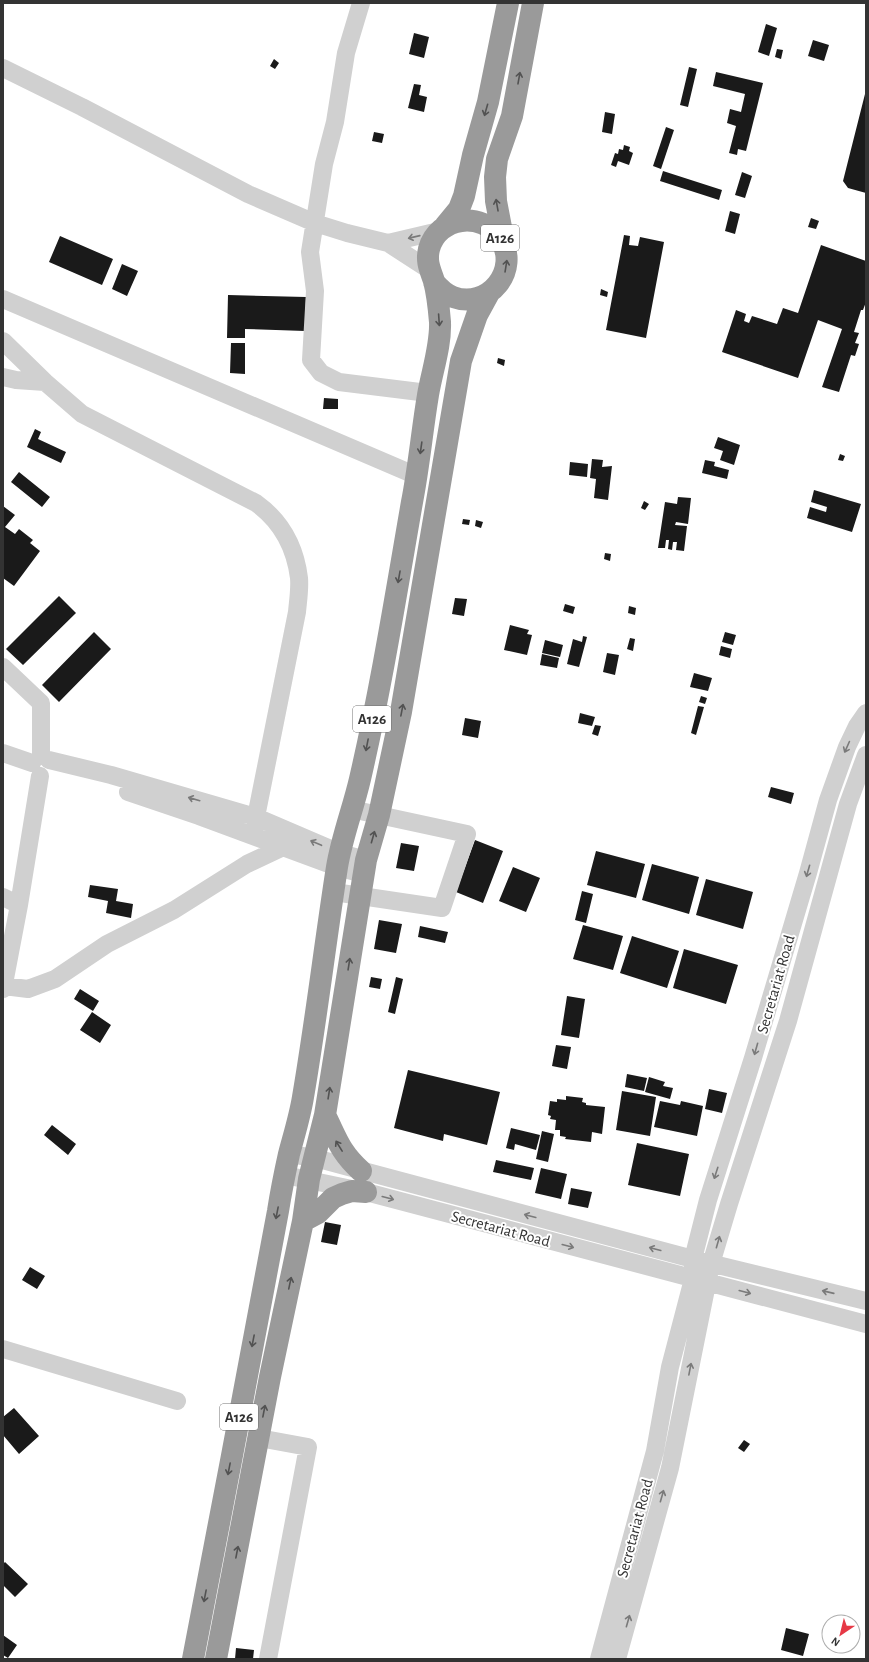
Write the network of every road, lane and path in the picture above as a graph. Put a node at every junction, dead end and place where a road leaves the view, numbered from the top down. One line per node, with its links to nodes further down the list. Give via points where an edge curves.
1 (361, 3): 5 (street, via 346,52)
2 (508, 3): 6 (highway, A126, one-way to 6, via 488,102 464,196 459,209)
3 (533, 3): 8 (highway, A126, one-way to 3, via 496,201 497,159 512,116)
4 (3, 68): 5 (street, via 248,194)
5 (315, 223): 7 (street); 15 (street, via 310,252 315,291 311,360 321,373 339,382)
6 (442, 229): 7 (street, one-way to 7); 8 (highway, A126, via 456,221 478,222 489,226); 9 (highway, A126, via 431,242 427,255)
7 (388, 243): 9 (street)
8 (504, 243): 10 (highway, A126, one-way to 8, via 504,276 507,266)
9 (431, 275): 10 (highway, A126, via 442,291 453,297 465,300); 15 (highway, A126, one-way to 15, via 440,321)
10 (489, 293): 23 (highway, A126, one-way to 10, via 416,628 460,361 477,315)
11 (3, 298): 16 (street)
12 (3, 340): 14 (street)
13 (3, 377): 14 (street)
14 (45, 382): 24 (street, via 82,414 256,503 269,513 289,541 299,579 297,612)
15 (428, 393): 16 (highway, A126, one-way to 16)
16 (417, 476): 22 (highway, A126, one-way to 22, via 392,620)
17 (3, 667): 21 (street, via 41,703)
18 (866, 713): 41 (street, Secretariat Road, one-way to 41, via 847,747 828,800 753,1058 708,1200)
19 (3, 753): 21 (street)
20 (866, 755): 42 (street, Secretariat Road, one-way to 20, via 788,1022 848,804)
21 (42, 765): 24 (street, one-way to 21, via 111,775); 25 (street); 32 (street)
22 (351, 809): 23 (street); 27 (highway, A126)
23 (379, 815): 28 (highway, A126, one-way to 23); 30 (street, via 467,834 442,908)
24 (256, 817): 25 (street); 27 (street, one-way to 24)
25 (250, 834): 26 (street)
26 (283, 847): 27 (street); 33 (street, via 247,864 174,910 107,944 55,979 28,989)
27 (338, 860): 28 (street); 29 (highway, A126)
28 (364, 867): 30 (highway, A126)
29 (334, 892): 30 (street); 36 (highway, A126, via 302,1103)
30 (360, 895): 34 (highway, A126, one-way to 30)
31 (3, 897): 32 (street)
32 (19, 905): 33 (street)
33 (3, 988)
34 (325, 1115): 35 (highway, A126); 37 (highway, one-way to 34, via 339,1145)
35 (315, 1158): 36 (street, Secretariat Road); 37 (street, Secretariat Road); 38 (highway, A126)
36 (287, 1164): 38 (street, Secretariat Road); 49 (highway, A126, one-way to 49)
37 (361, 1171): 41 (street, Secretariat Road, one-way to 37)
38 (309, 1179): 39 (street, Secretariat Road); 40 (highway, A126)
39 (366, 1192): 40 (highway, via 352,1191 333,1198 318,1213); 43 (street, Secretariat Road, one-way to 43)
40 (303, 1220): 48 (highway, A126, one-way to 40)
41 (693, 1259): 42 (street, Secretariat Road); 43 (street, Secretariat Road)
42 (712, 1264): 43 (street, Secretariat Road); 44 (street, Secretariat Road, one-way to 42)
43 (700, 1280): 45 (street, Secretariat Road, one-way to 45); 52 (street, Secretariat Road, via 670,1367 655,1451); 53 (street, Secretariat Road, one-way to 43, via 670,1468)
44 (866, 1301)
45 (866, 1324)
46 (3, 1349): 47 (street)
47 (177, 1401)
48 (259, 1438): 50 (highway, A126, one-way to 48); 51 (street, via 308,1447)
49 (194, 1659)
50 (216, 1659)
51 (268, 1659)
52 (599, 1659)
53 (618, 1659)

